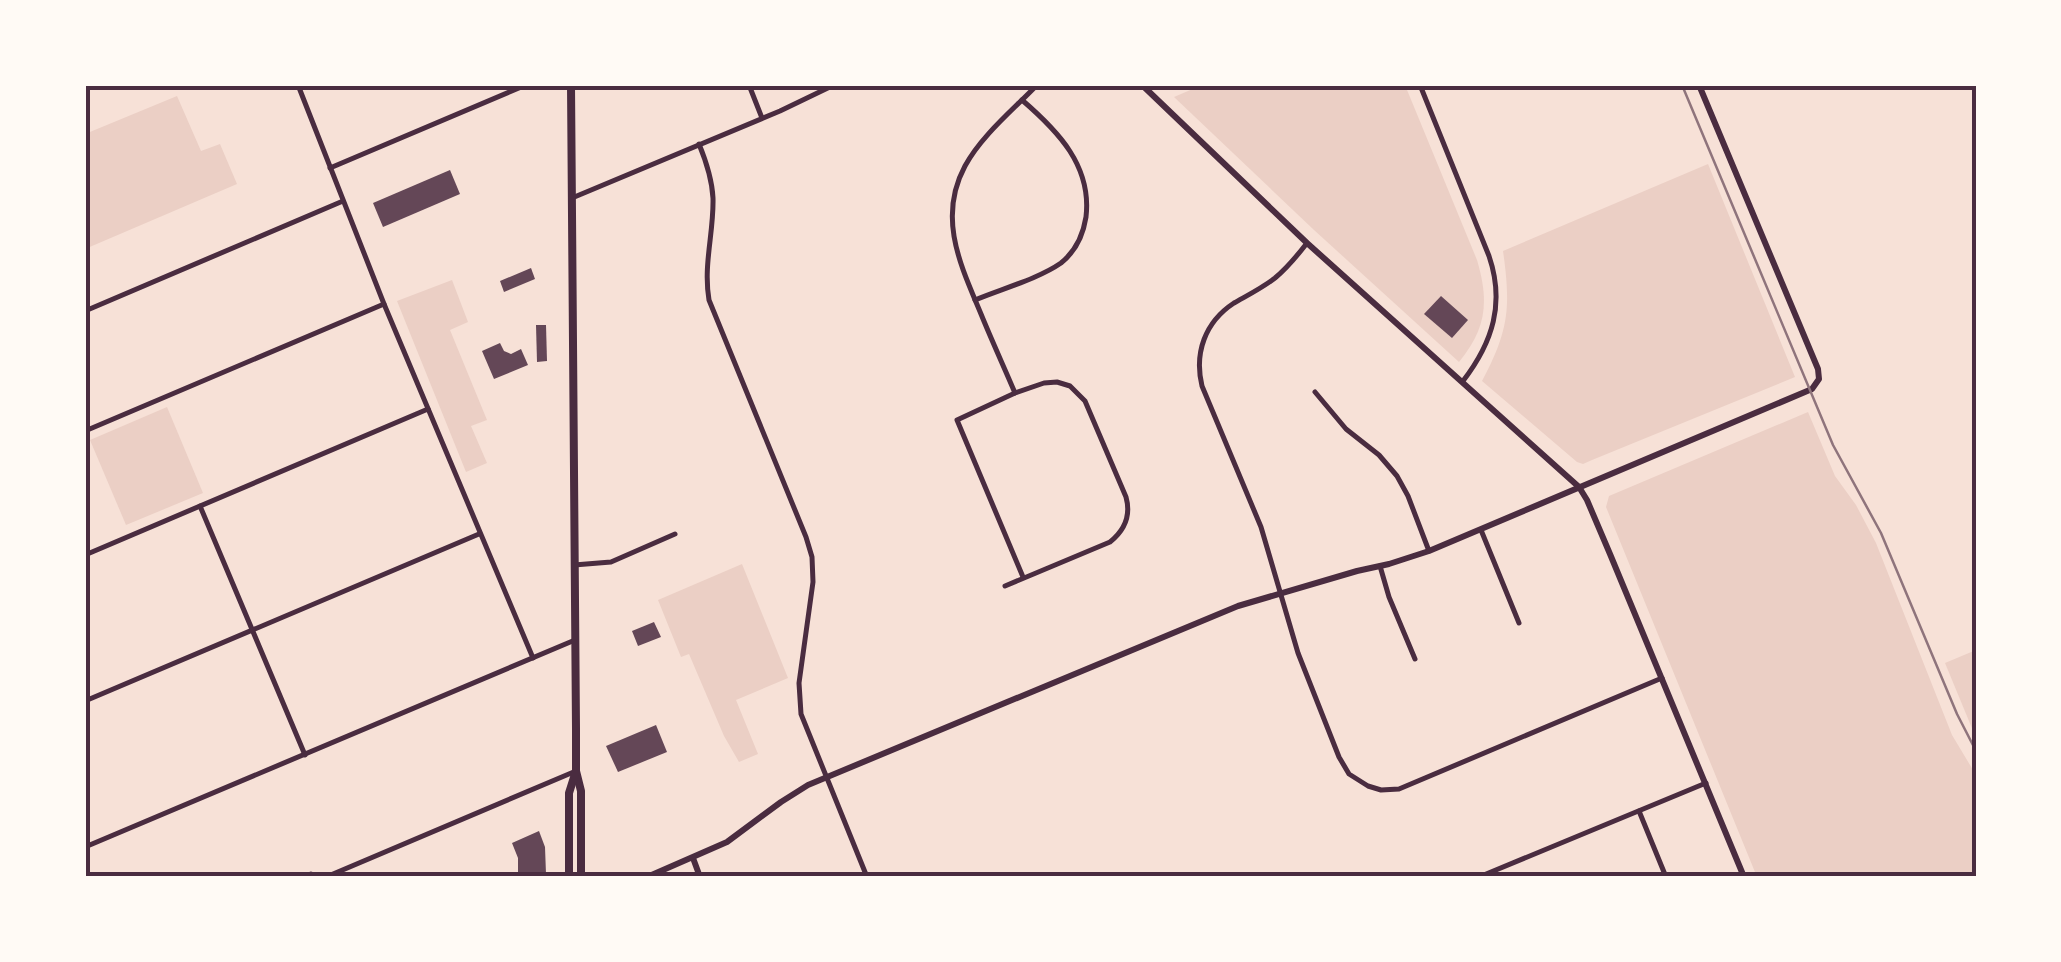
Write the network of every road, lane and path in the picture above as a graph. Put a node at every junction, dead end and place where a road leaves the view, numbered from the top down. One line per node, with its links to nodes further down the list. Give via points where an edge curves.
1 (298, 85): 13 (street)
2 (526, 85): 13 (street)
3 (570, 85): 14 (main road)
4 (748, 85): 11 (street)
5 (834, 85): 11 (street)
6 (1037, 85): 10 (street)
7 (1142, 85): 16 (street)
8 (1420, 85): 20 (street, via 1496,280 1492,331)
9 (1699, 85): 25 (street, via 1818,368 1817,383)
10 (1022, 100): 17 (street, via 967,163 954,205 956,250); 17 (street, via 1076,159 1086,195 1084,229 1061,263)
11 (762, 118): 12 (street)
12 (698, 144): 14 (street); 46 (street, via 713,196 709,300 810,546 813,582 799,692)
13 (330, 168): 15 (street)
14 (572, 198): 32 (main road)
15 (343, 201): 18 (street); 19 (street)
16 (1307, 243): 20 (street); 36 (street, via 1276,277 1213,322 1198,362)
17 (976, 300): 22 (street)
18 (384, 304): 23 (street); 24 (street)
19 (85, 311)
20 (1463, 381): 25 (street)
21 (1315, 392): 30 (street, via 1397,476)
22 (1014, 393): 34 (street, via 957,420); 34 (street, via 1057,382 1080,394 1128,507 1126,523 1110,542)
23 (428, 409): 26 (street); 28 (street)
24 (85, 432)
25 (1579, 486): 27 (street); 42 (street)
26 (200, 506): 31 (street); 38 (street)
27 (1480, 530): 30 (street); 37 (street)
28 (479, 534): 38 (street); 40 (street)
29 (675, 534): 32 (street, via 611,562)
30 (1429, 550): 33 (street)
31 (85, 555)
32 (574, 565): 39 (main road)
33 (1380, 566): 36 (street); 41 (street)
34 (1024, 578): 35 (street)
35 (1005, 586)
36 (1280, 593): 42 (street, via 1340,757 1368,786 1409,786); 46 (street)
37 (1519, 623)
38 (252, 630): 43 (street); 44 (street)
39 (575, 640): 40 (street); 45 (main road)
40 (533, 658): 44 (street)
41 (1415, 659)
42 (1662, 678): 47 (street)
43 (85, 701)
44 (306, 754): 49 (street)
45 (576, 771): 52 (street); 53 (main road, via 569,793); 54 (main road)
46 (826, 778): 50 (street); 57 (street)
47 (1706, 783): 48 (street); 60 (street)
48 (1639, 811): 58 (street); 59 (street)
49 (85, 847)
50 (693, 858): 55 (street); 56 (street)
51 (305, 877): 52 (street)
52 (322, 877)
53 (569, 877)
54 (581, 877)
55 (646, 877)
56 (700, 877)
57 (867, 877)
58 (1479, 877)
59 (1666, 877)
60 (1744, 877)

